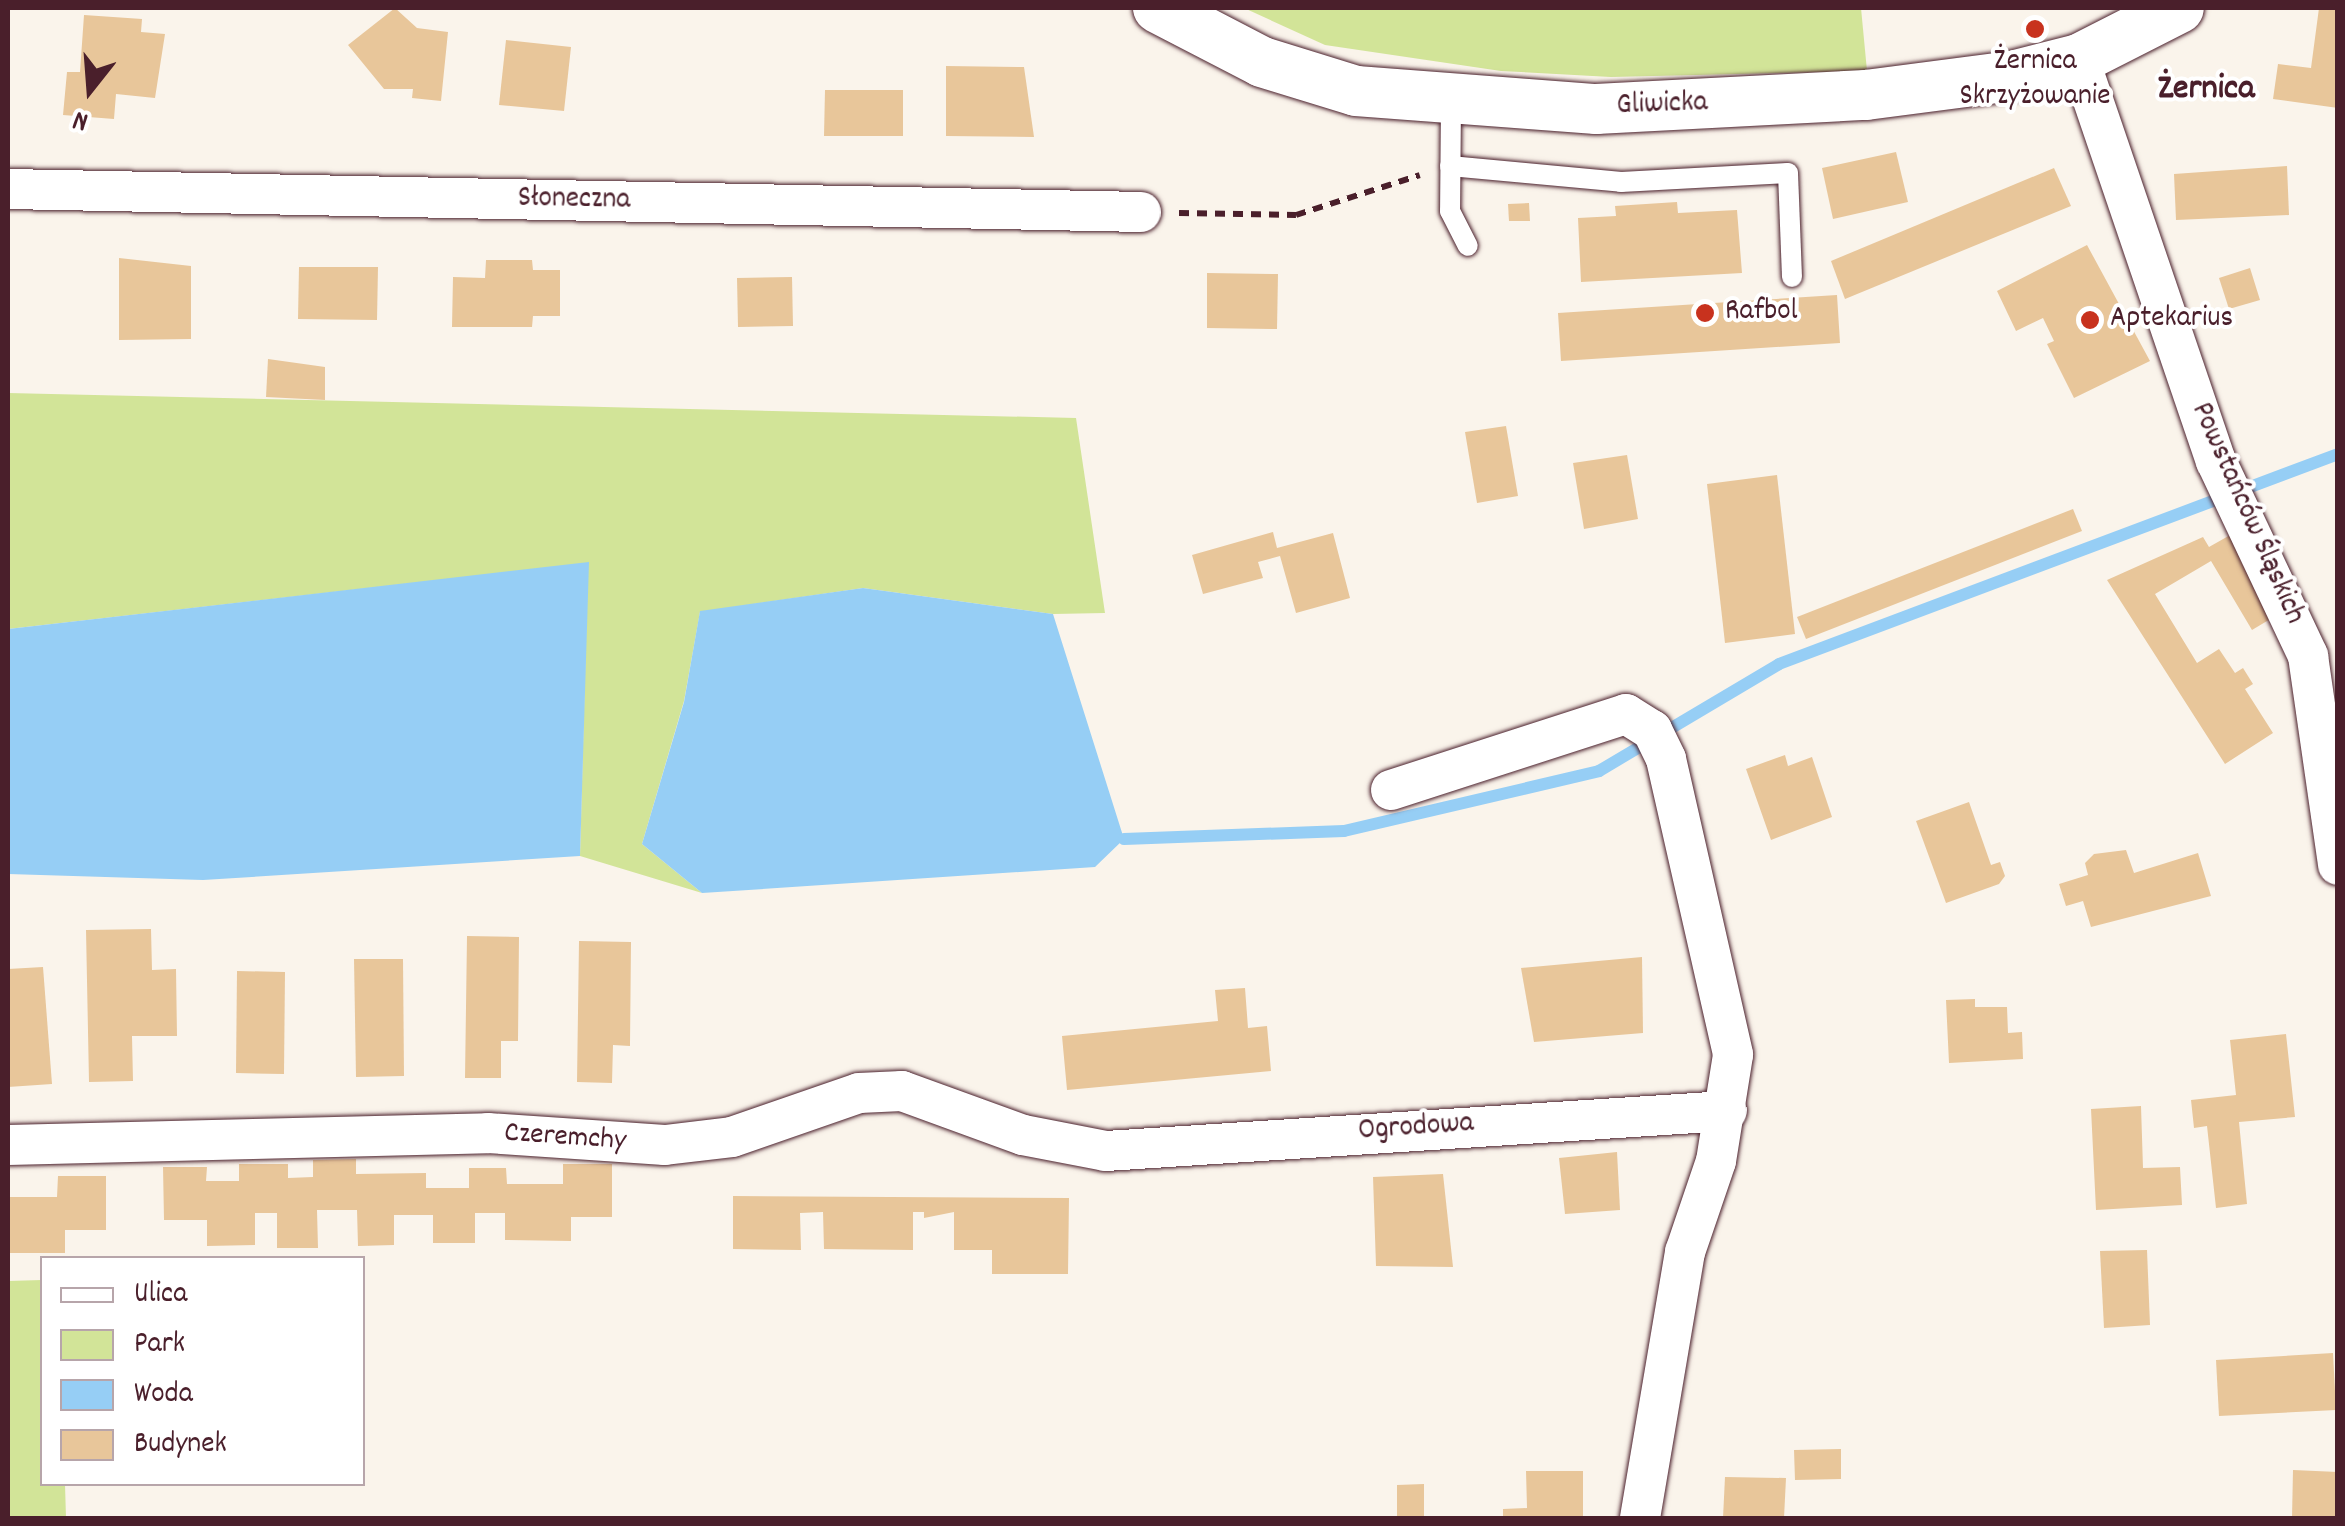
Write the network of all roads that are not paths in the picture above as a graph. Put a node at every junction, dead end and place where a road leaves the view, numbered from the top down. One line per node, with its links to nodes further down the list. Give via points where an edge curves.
1 (1158, 8): 4 (street, Gliwicka, via 1311,80)
2 (2173, 10): 3 (street, Gliwicka)
3 (2079, 59): 4 (street, Gliwicka, via 1938,87 1791,101 1596,109); 10 (street, Powstańców Śląskich, via 2216,461)
4 (1451, 103): 5 (lane)
5 (1450, 166): 8 (lane, via 1450,211); 9 (lane, via 1621,182 1788,173)
6 (8, 189): 7 (street, Słoneczna)
7 (1141, 212)
8 (1468, 246)
9 (1792, 278)
10 (2323, 669): 12 (street, Powstańców Śląskich)
11 (1391, 790): 13 (street, via 1626,714 1659,745 1733,1055)
12 (2338, 865)
13 (1727, 1110): 15 (street, Ogrodowa); 16 (street, via 1685,1252)
14 (8, 1145): 15 (street, Czeremchy, via 488,1133 665,1144 732,1137 860,1093 902,1091 1024,1135)
15 (1106, 1151)
16 (1640, 1518)

